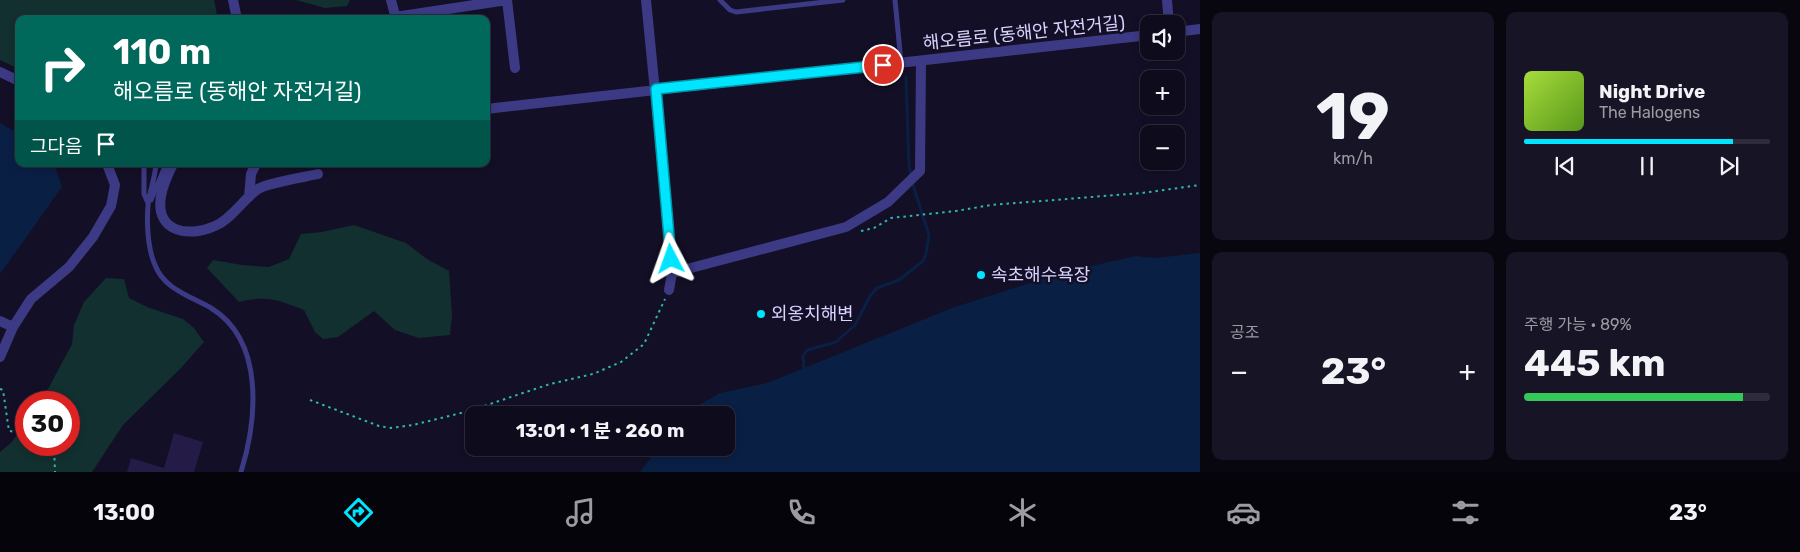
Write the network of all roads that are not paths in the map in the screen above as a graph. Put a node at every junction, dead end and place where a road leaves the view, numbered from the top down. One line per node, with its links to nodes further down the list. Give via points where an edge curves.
1 (233, 0): 9 (street)
2 (391, 0): 10 (street)
3 (507, 0): 11 (street); 18 (street)
4 (646, 0): 21 (street)
5 (720, 0): 6 (lane, via 736,12)
6 (843, 0)
7 (895, 0): 17 (lane)
8 (1167, 0): 12 (street)
9 (236, 15)
10 (394, 15)
11 (414, 15)
12 (1168, 15)
13 (1200, 28): 14 (street)
14 (1185, 30)
15 (1140, 36): 16 (street, 해오름로 (동해안 자전거길))
16 (921, 61): 17 (street, 해오름로 (동해안 자전거길)); 32 (street, via 920,171 888,202 846,226)
17 (902, 63): 21 (street, 해오름로 (동해안 자전거길))
18 (515, 68)
19 (0, 72): 20 (street)
20 (15, 79)
21 (656, 89): 22 (street, 해오름로 (동해안 자전거길)); 32 (street)
22 (490, 109)
23 (108, 167): 35 (street, via 115,185 111,206 94,237 69,267 31,300)
24 (144, 167): 31 (lane, via 144,194)
25 (156, 167): 31 (lane)
26 (165, 167): 31 (lane)
27 (172, 167): 30 (street, via 161,197 162,213 169,226 181,232 215,226)
28 (254, 167): 30 (street)
29 (318, 174): 30 (street, via 259,188)
30 (249, 197)
31 (149, 206): 37 (lane, via 150,250 164,281 227,320 245,349 252,396 252,427)
32 (672, 273): 33 (street)
33 (669, 290)
34 (0, 321): 35 (street)
35 (13, 327): 36 (street)
36 (0, 357)
37 (241, 472)

